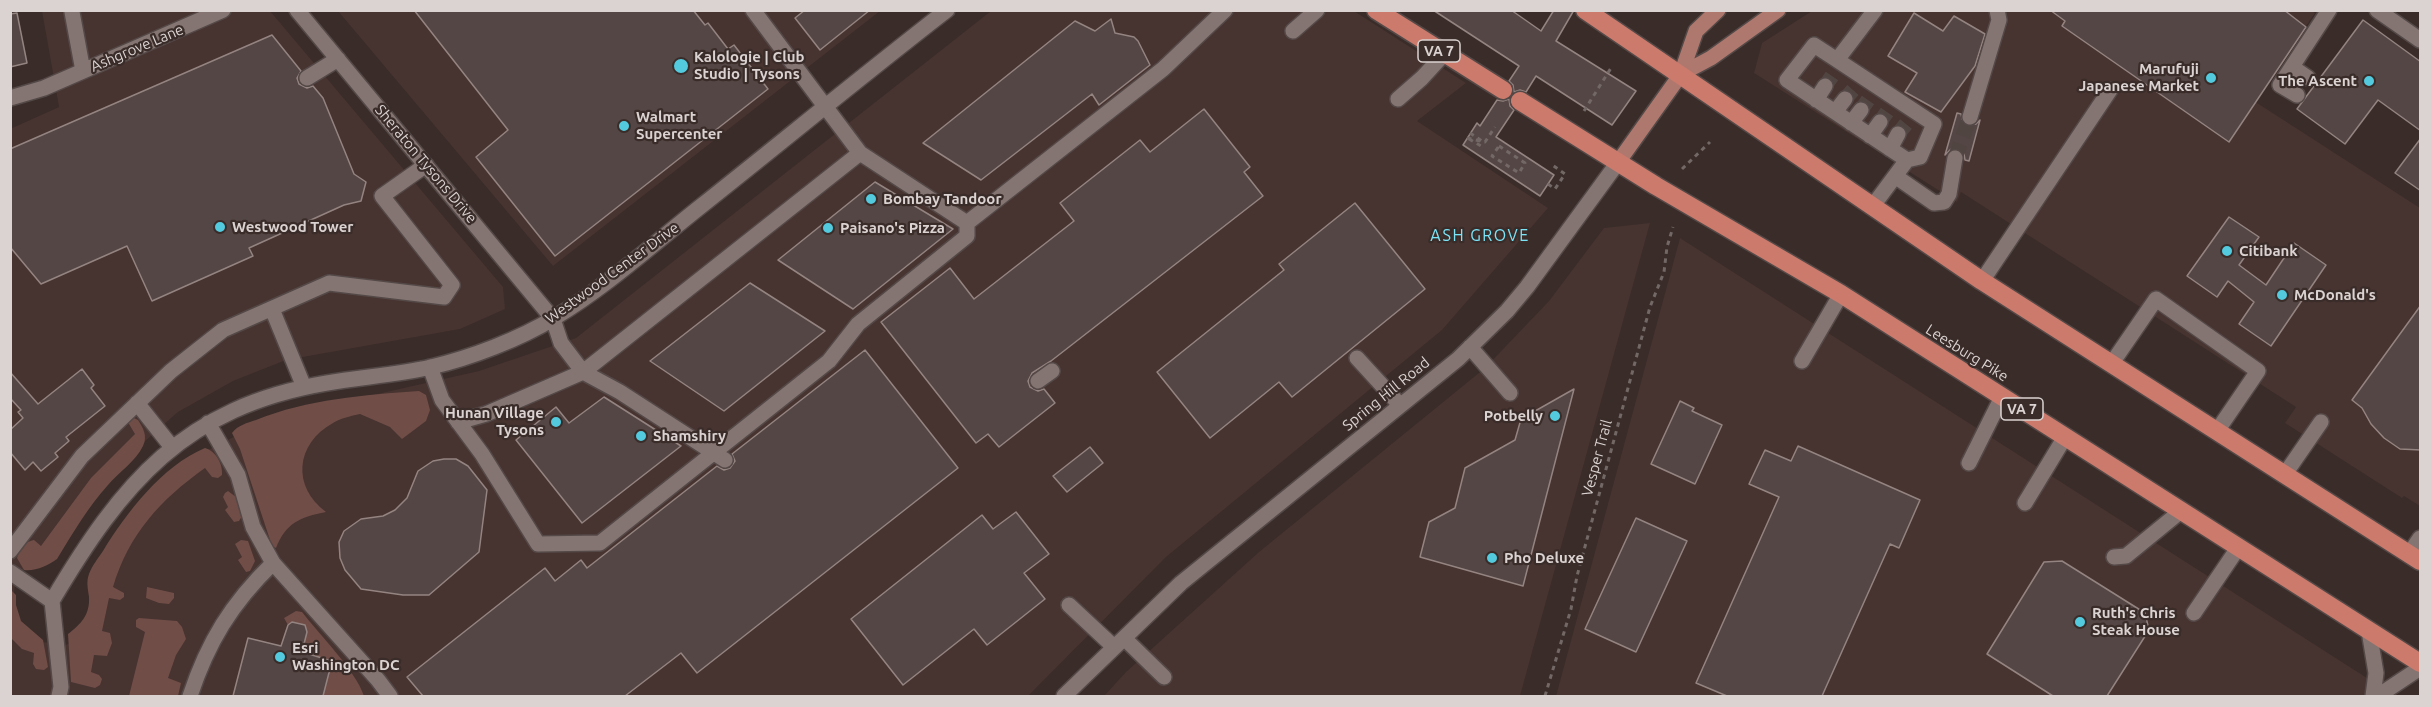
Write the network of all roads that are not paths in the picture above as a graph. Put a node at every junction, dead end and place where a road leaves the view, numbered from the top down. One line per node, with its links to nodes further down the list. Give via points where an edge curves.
1 (224, 10): 22 (street, Ashgrove Lane)
2 (297, 10): 19 (street, Sheraton Tysons Drive)
3 (753, 10): 35 (street)
4 (946, 10): 35 (street, Westwood Center Drive)
5 (1224, 10): 50 (street, via 1163,69)
6 (1317, 10): 16 (street)
7 (1376, 10): 18 (highway, VA 7)
8 (1585, 10): 23 (highway)
9 (1718, 10): 23 (main road, Spring Hill Road, via 1696,31)
10 (1778, 10): 23 (main road, Spring Hill Road, via 1711,58)
11 (1875, 10): 20 (street)
12 (1997, 10): 38 (street, via 1999,20)
13 (2329, 10): 21 (street)
14 (2377, 10): 17 (street)
15 (72, 12): 22 (street)
16 (1293, 31)
17 (2421, 40)
18 (1444, 54): 27 (highway, VA 7); 31 (street)
19 (338, 59): 24 (street); 47 (street, Sheraton Tysons Drive)
20 (1840, 62): 26 (street); 34 (street); 34 (street, via 1814,45 1786,80)
21 (2292, 67): 25 (street); 29 (street, via 2280,85)
22 (83, 71): 30 (street, Ashgrove Lane)
23 (1681, 74): 46 (main road, Spring Hill Road); 49 (highway)
24 (307, 78)
25 (2308, 78)
26 (1853, 89): 32 (street); 37 (street)
27 (1503, 90)
28 (2110, 90): 51 (street)
29 (2297, 95)
30 (10, 98)
31 (1398, 99)
32 (1869, 99): 36 (street); 39 (street)
33 (1520, 100): 46 (highway, Leesburg Pike / VA 7)
34 (1816, 100): 37 (street)
35 (825, 105): 43 (street); 54 (street, Westwood Center Drive, via 620,271)
36 (1887, 111): 40 (street); 41 (street)
37 (1835, 112): 39 (street)
38 (1970, 117)
39 (1851, 123): 41 (street)
40 (1906, 123): 42 (street); 45 (street, via 1934,124 1920,157)
41 (1870, 136): 42 (street)
42 (1890, 149): 45 (street)
43 (860, 153): 50 (street); 61 (street)
44 (1956, 158): 48 (street, via 1944,201 1934,203)
45 (1907, 160): 48 (street)
46 (1619, 161): 52 (highway, Leesburg Pike / VA 7); 55 (street, Spring Hill Road, via 1527,287)
47 (426, 165): 53 (street, via 382,196 452,285 444,297 328,283); 54 (street, Sheraton Tysons Drive)
48 (1895, 176): 49 (street)
49 (1872, 207): 51 (highway)
50 (967, 223): 74 (street, via 967,236 858,324 813,382)
51 (1982, 281): 58 (highway)
52 (1841, 294): 57 (street); 65 (highway, Leesburg Pike / VA 7)
53 (272, 309): 63 (street); 66 (street, via 223,330)
54 (553, 319): 59 (street, Westwood Center Drive, via 514,338); 61 (street, Sheraton Tysons Drive, via 561,343)
55 (1470, 347): 64 (street); 67 (street, Spring Hill Road)
56 (1357, 358): 67 (street)
57 (1802, 362)
58 (2112, 363): 71 (highway); 71 (street, via 2156,299 2258,371)
59 (430, 367): 63 (street, Westwood Center Drive); 68 (street, via 442,400)
60 (1052, 371): 62 (street)
61 (583, 372): 68 (street); 74 (street)
62 (1038, 381)
63 (304, 387): 70 (street, Westwood Center Drive, via 245,405)
64 (1510, 393)
65 (2002, 397): 72 (highway, Leesburg Pike / VA 7); 75 (street)
66 (137, 404): 73 (street); 81 (street, via 82,456)
67 (1400, 405): 90 (street, Spring Hill Road, via 1181,583)
68 (458, 422): 74 (street, via 538,544 600,543)
69 (2321, 422): 76 (street)
70 (208, 423): 73 (street, Westwood Center Drive); 84 (street, via 238,475 253,527)
71 (2217, 431): 76 (highway)
72 (2065, 437): 77 (street); 78 (highway, Leesburg Pike / VA 7)
73 (171, 446): 86 (street, Westwood Center Drive, via 114,505)
74 (720, 456)
75 (1969, 463)
76 (2285, 474): 83 (highway)
77 (2025, 503)
78 (2181, 511): 80 (highway, Leesburg Pike / VA 7); 82 (street, via 2126,556)
79 (2421, 537): 83 (street)
80 (2238, 548): 88 (street); 89 (highway, Leesburg Pike / VA 7)
81 (10, 551)
82 (2114, 557)
83 (2415, 557)
84 (273, 563): 94 (street, via 249,586 225,619 203,658); 95 (street)
85 (10, 572): 86 (street)
86 (52, 601): 93 (street)
87 (1069, 605): 90 (street)
88 (2194, 613)
89 (2369, 631): 91 (highway, Leesburg Pike / VA 7); 97 (street, via 2376,673)
90 (1119, 643): 92 (street); 96 (street, Spring Hill Road)
91 (2421, 666): 98 (street)
92 (1164, 678)
93 (59, 696)
94 (190, 696)
95 (390, 696)
96 (1064, 696)
97 (2373, 696)
98 (2378, 696)

